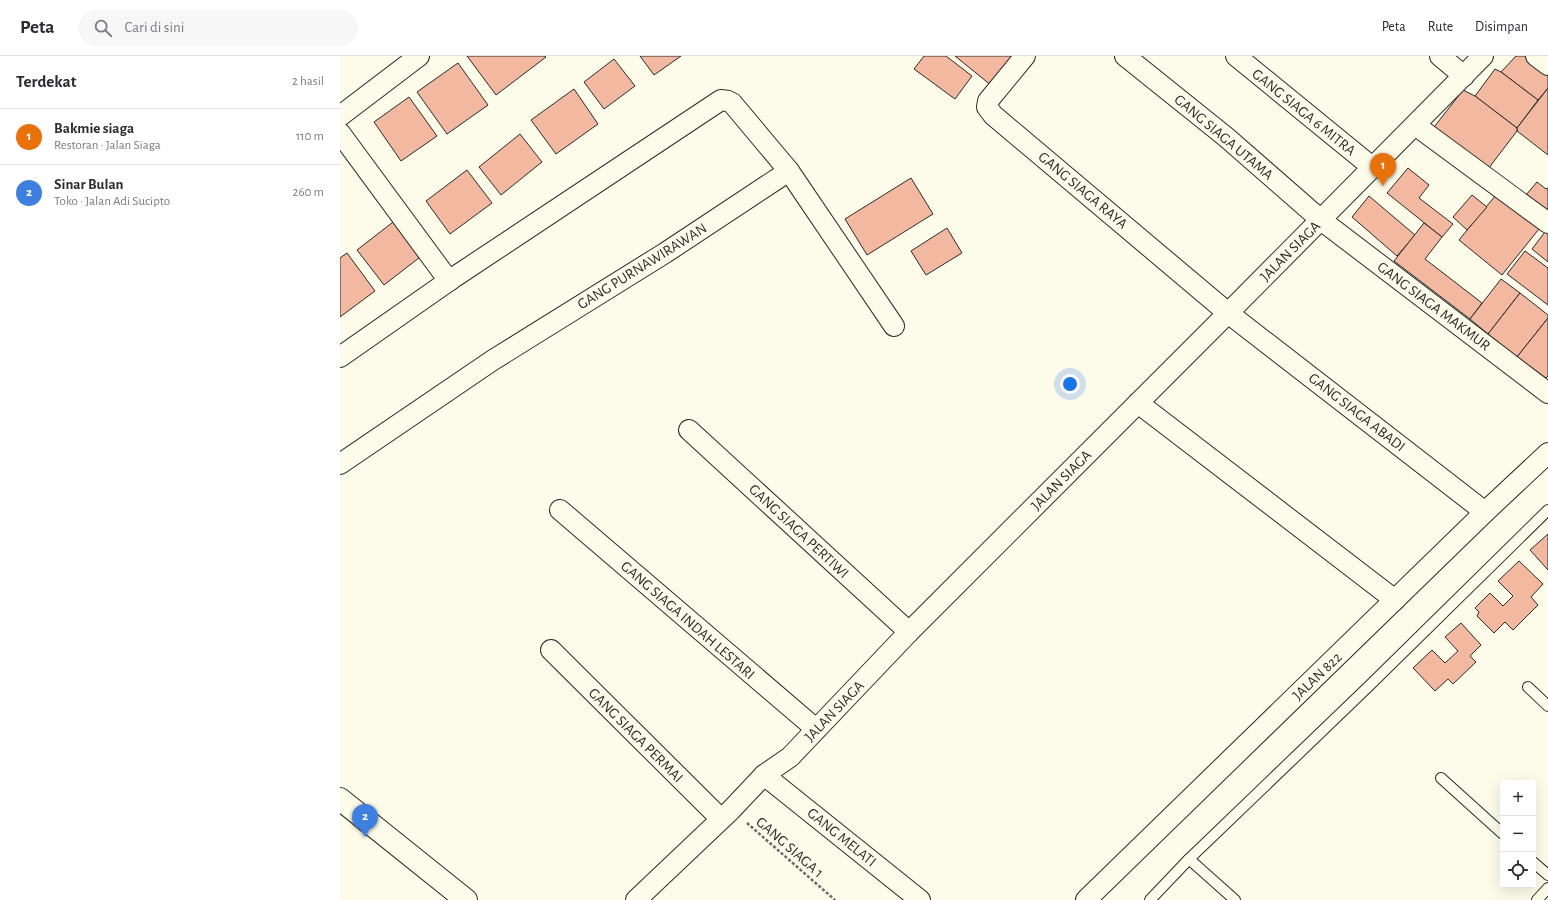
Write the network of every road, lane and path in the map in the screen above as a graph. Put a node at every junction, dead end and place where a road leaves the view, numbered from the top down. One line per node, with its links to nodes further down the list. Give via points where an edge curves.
1 (419, 56): 10 (street)
2 (1025, 56): 18 (street, GANG SIAGA RAYA, via 988,101 987,107 993,115)
3 (1125, 56): 15 (street, GANG SIAGA UTAMA, via 1226,137)
4 (1236, 56): 13 (street, GANG SIAGA 6 MITRA)
5 (1440, 56): 9 (street)
6 (1483, 56): 9 (street, JALAN SIAGA)
7 (1536, 56): 8 (street)
8 (1548, 65)
9 (1464, 76): 11 (street, JALAN SIAGA)
10 (340, 116)
11 (1414, 125): 13 (street, JALAN SIAGA); 16 (street)
12 (340, 133): 17 (street)
13 (1372, 167): 15 (street, JALAN SIAGA)
14 (789, 172): 17 (street, via 732,103 721,100); 19 (street); 25 (street, GANG PURNAWIRAWAN, via 493,360)
15 (1321, 220): 18 (street, JALAN SIAGA); 21 (street, GANG SIAGA MAKMUR)
16 (1548, 223)
17 (449, 281): 20 (street)
18 (1228, 313): 22 (street, JALAN SIAGA); 28 (street, GANG SIAGA ABADI)
19 (894, 326)
20 (340, 357)
21 (1548, 393)
22 (1138, 403): 29 (street); 30 (street, JALAN SIAGA)
23 (689, 430): 30 (street, GANG SIAGA PERTIWI)
24 (1548, 453): 28 (street, JALAN 822)
25 (340, 464)
26 (560, 510): 34 (street, GANG SIAGA INDAH LESTARI)
27 (1548, 510): 40 (lane)
28 (1485, 512): 29 (street, JALAN 822)
29 (1395, 600): 48 (street, JALAN 822)
30 (909, 632): 34 (street, JALAN SIAGA)
31 (551, 650): 38 (street, GANG SIAGA PERMAI)
32 (1528, 687): 33 (lane)
33 (1548, 706)
34 (816, 730): 35 (street, JALAN SIAGA, via 790,757)
35 (764, 775): 38 (street, JALAN SIAGA); 47 (street, GANG MELATI)
36 (1441, 778): 39 (lane)
37 (340, 798): 44 (main road)
38 (726, 814): 45 (street, JALAN SIAGA); 46 (path, GANG SIAGA 1)
39 (1500, 831)
40 (1189, 859): 49 (lane); 50 (lane)
41 (1536, 865): 42 (lane)
42 (1548, 875)
43 (1548, 888): 51 (lane)
44 (466, 900)
45 (636, 900)
46 (835, 900)
47 (920, 900)
48 (1086, 900)
49 (1150, 900)
50 (1235, 900)
51 (1537, 900)

